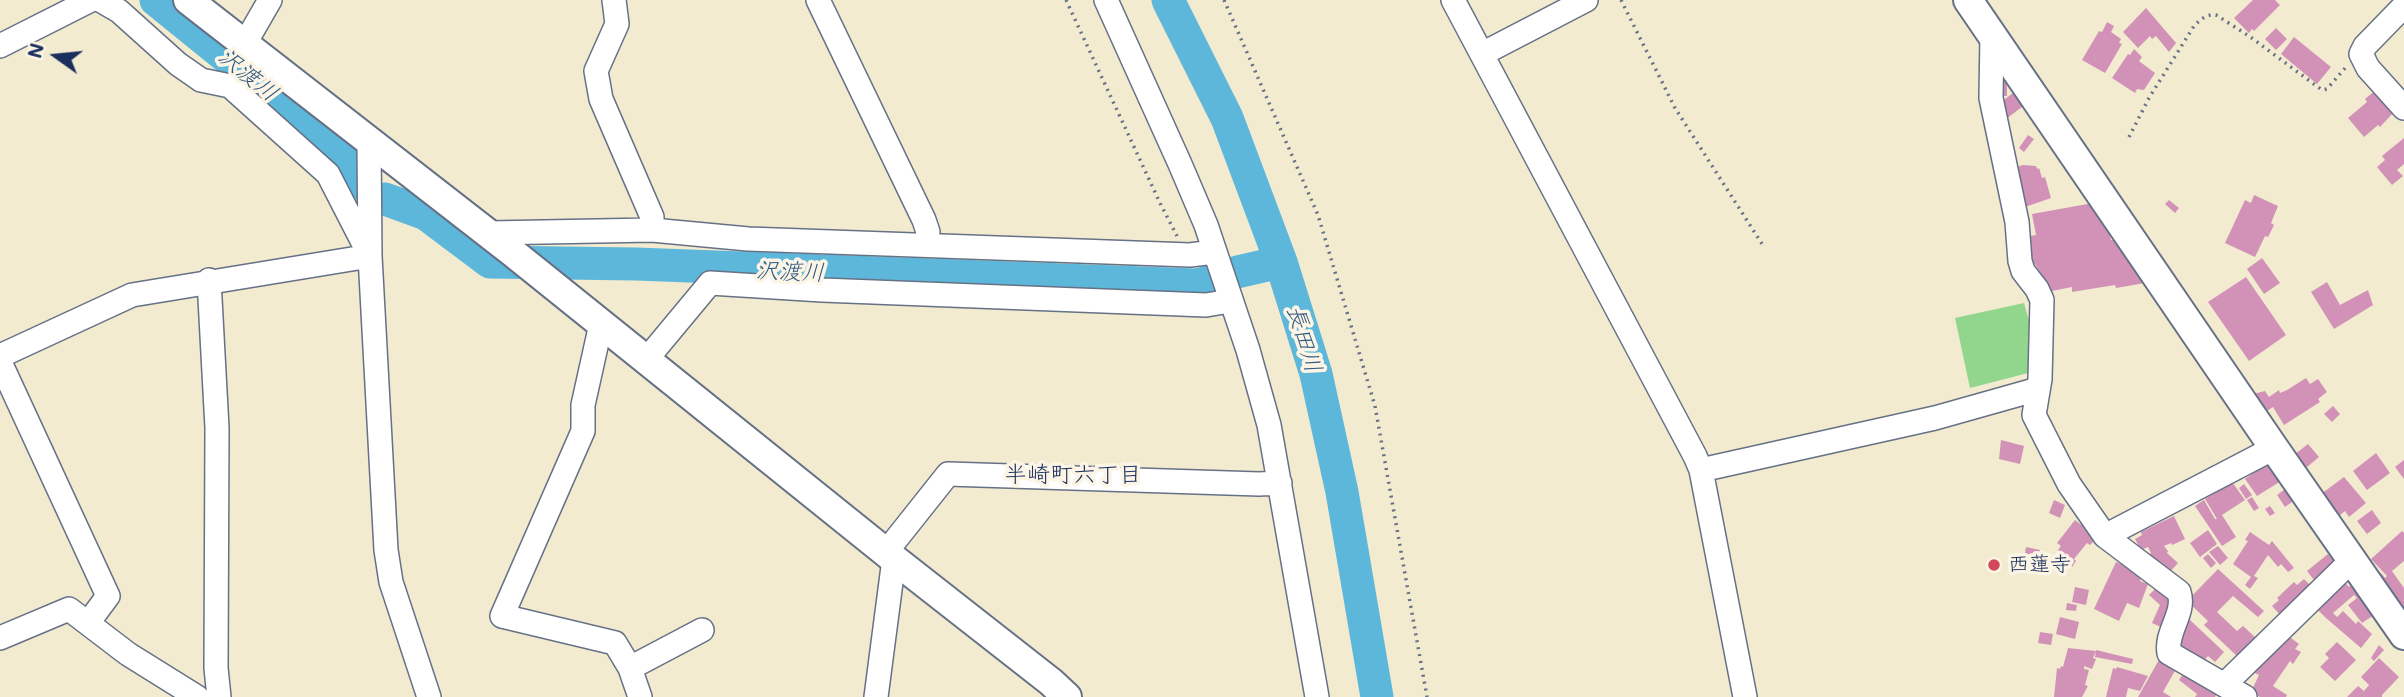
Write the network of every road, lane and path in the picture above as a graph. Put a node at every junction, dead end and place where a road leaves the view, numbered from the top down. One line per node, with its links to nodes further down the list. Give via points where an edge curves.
1 (91, 0): 17 (street)
2 (100, 0): 29 (street, via 201,80 230,86 328,174)
3 (188, 0): 16 (street)
4 (270, 0): 16 (street)
5 (614, 0): 23 (street, via 617,24 596,71 601,99 652,217)
6 (818, 0): 25 (street, via 924,220)
7 (1066, 0): 28 (path, via 1160,203)
8 (1106, 0): 27 (street, via 1181,164)
9 (1224, 0): 56 (path, via 1318,215 1375,406)
10 (1453, 0): 18 (street)
11 (1587, 0): 18 (street)
12 (1620, 0): 26 (path, via 1675,108)
13 (1968, 0): 15 (street)
14 (2404, 6): 19 (street)
15 (1992, 33): 36 (street, via 1991,98 2017,222 2020,261 2042,300); 37 (street)
16 (244, 45): 22 (street)
17 (0, 46)
18 (1482, 54): 38 (street)
19 (2361, 54): 20 (street); 21 (path, via 2322,90 2249,36 2210,14 2194,26)
20 (2404, 108)
21 (2129, 137)
22 (369, 142): 24 (street); 29 (street)
23 (652, 230): 24 (street); 25 (street, via 748,239)
24 (489, 233): 32 (street)
25 (927, 245): 28 (street)
26 (1764, 247)
27 (1214, 252): 28 (street); 31 (street)
28 (1189, 255)
29 (370, 256): 30 (street); 51 (street, via 386,550 391,582)
30 (209, 281): 33 (street, via 132,295); 50 (street, via 217,428)
31 (1230, 301): 34 (street, via 1206,305 710,283); 39 (street, via 1269,425)
32 (601, 324): 34 (street); 47 (street, via 583,405 583,431 502,616 615,643)
33 (0, 356)
34 (646, 360): 41 (street)
35 (0, 362): 43 (street, via 108,596)
36 (2038, 389): 38 (street, via 1936,418); 40 (street, via 2034,415 2069,484)
37 (2274, 448): 40 (street); 42 (street)
38 (1701, 470): 57 (street)
39 (1279, 483): 41 (street, via 948,474); 55 (street)
40 (2105, 536): 48 (street, via 2179,592 2169,653)
41 (890, 556): 53 (street); 54 (street)
42 (2352, 559): 45 (street); 48 (street)
43 (88, 623): 46 (street, via 69,608); 49 (street)
44 (702, 630): 47 (street)
45 (2403, 630)
46 (0, 638)
47 (630, 668): 52 (street)
48 (2224, 685): 58 (street)
49 (197, 697)
50 (219, 697)
51 (429, 697)
52 (640, 697)
53 (876, 697)
54 (1067, 697)
55 (1317, 697)
56 (1427, 697)
57 (1745, 697)
58 (2245, 697)

